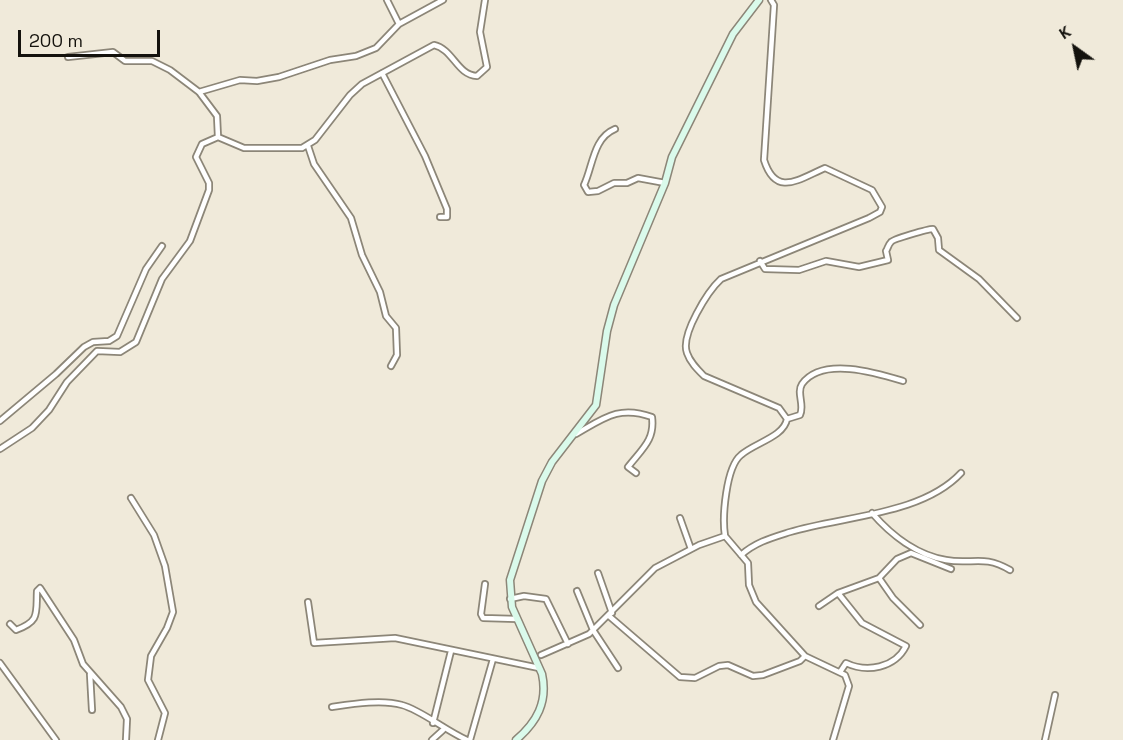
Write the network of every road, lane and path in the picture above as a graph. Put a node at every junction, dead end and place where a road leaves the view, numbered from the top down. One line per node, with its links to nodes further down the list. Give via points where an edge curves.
1 (387, 0): 6 (street)
2 (443, 0): 6 (street)
3 (485, 0): 8 (street, via 480,32 487,61 483,72 477,76 465,72 447,51 434,45)
4 (759, 0): 13 (main road, via 733,34 672,157)
5 (771, 0): 16 (street, via 774,5 764,160 768,172 774,180 793,183 825,168 872,190 882,207 869,218)
6 (399, 24): 9 (street, via 376,48 356,56 279,77 240,80)
7 (68, 57): 9 (street, via 113,52 125,61 152,61)
8 (382, 73): 12 (street, via 350,95); 14 (street, via 425,156 447,209 447,217)
9 (199, 92): 11 (street, via 217,116)
10 (615, 129): 13 (street, via 595,151 584,185 588,192 638,178)
11 (218, 137): 12 (street, via 259,150); 23 (street, via 202,144 198,151 197,161 209,183 204,208 184,250 162,279 136,342 120,352 97,351 32,428)
12 (308, 146): 18 (street, via 314,164 351,219 386,316 396,328 397,355)
13 (665, 183): 22 (main road, via 614,305 596,405)
14 (440, 218)
15 (162, 246): 21 (street, via 146,269 117,336 84,347)
16 (760, 261): 17 (street, via 765,269 791,271 826,261 860,267 888,260 886,251 898,238 933,229 939,250 979,279); 20 (street, via 711,289 686,345 694,367 704,376 779,408)
17 (1017, 318)
18 (391, 366)
19 (903, 381): 20 (street, via 863,369 825,369 802,384 802,411)
20 (787, 419): 29 (street, via 782,430 736,461 725,503)
21 (0, 421)
22 (571, 436): 24 (street, via 614,412 636,411 652,417 654,430 628,467); 39 (main road, via 542,481 510,580)
23 (0, 449)
24 (636, 473)
25 (961, 473): 27 (street, via 937,492)
26 (131, 498): 64 (street, via 154,535 165,566 173,612 151,656 148,680 165,713)
27 (872, 513): 31 (street, via 754,543); 33 (street, via 885,528 921,552 947,561 981,559)
28 (680, 519): 30 (street)
29 (724, 536): 30 (street); 31 (street)
30 (691, 549): 42 (street, via 655,568)
31 (741, 555): 50 (street, via 748,563 749,585 756,602)
32 (951, 569): 35 (street, via 911,553 897,559)
33 (1010, 570)
34 (598, 573): 42 (street)
35 (879, 578): 38 (street); 45 (street)
36 (485, 584): 43 (street, via 483,618)
37 (577, 591): 46 (street)
38 (838, 592): 41 (street); 55 (street, via 862,623 906,646 901,657 876,668 858,669 846,663)
39 (510, 599): 43 (main road); 47 (street, via 546,599)
40 (308, 602): 48 (street, via 314,643 395,638)
41 (819, 606)
42 (610, 614): 46 (street); 50 (street, via 680,676 695,678 728,665 753,676 763,675)
43 (517, 619): 53 (main road)
44 (10, 624): 56 (street, via 16,630 31,625 40,588 74,640)
45 (920, 625)
46 (593, 630): 47 (street); 54 (street)
47 (568, 644): 49 (street)
48 (451, 651): 51 (street); 60 (street)
49 (542, 655)
50 (805, 656): 55 (street)
51 (493, 659): 53 (street); 66 (street)
52 (0, 663): 62 (street)
53 (539, 668): 67 (main road, via 545,687 543,702 533,723)
54 (618, 668)
55 (840, 672): 68 (street, via 849,686)
56 (89, 674): 59 (street); 63 (street, via 122,707 127,719)
57 (1055, 695): 69 (street)
58 (332, 707): 60 (street, via 401,704)
59 (92, 710)
60 (433, 723): 61 (street)
61 (443, 730): 65 (street); 66 (street)
62 (56, 740)
63 (126, 740)
64 (158, 740)
65 (432, 740)
66 (469, 740)
67 (516, 740)
68 (833, 740)
69 (1045, 740)

